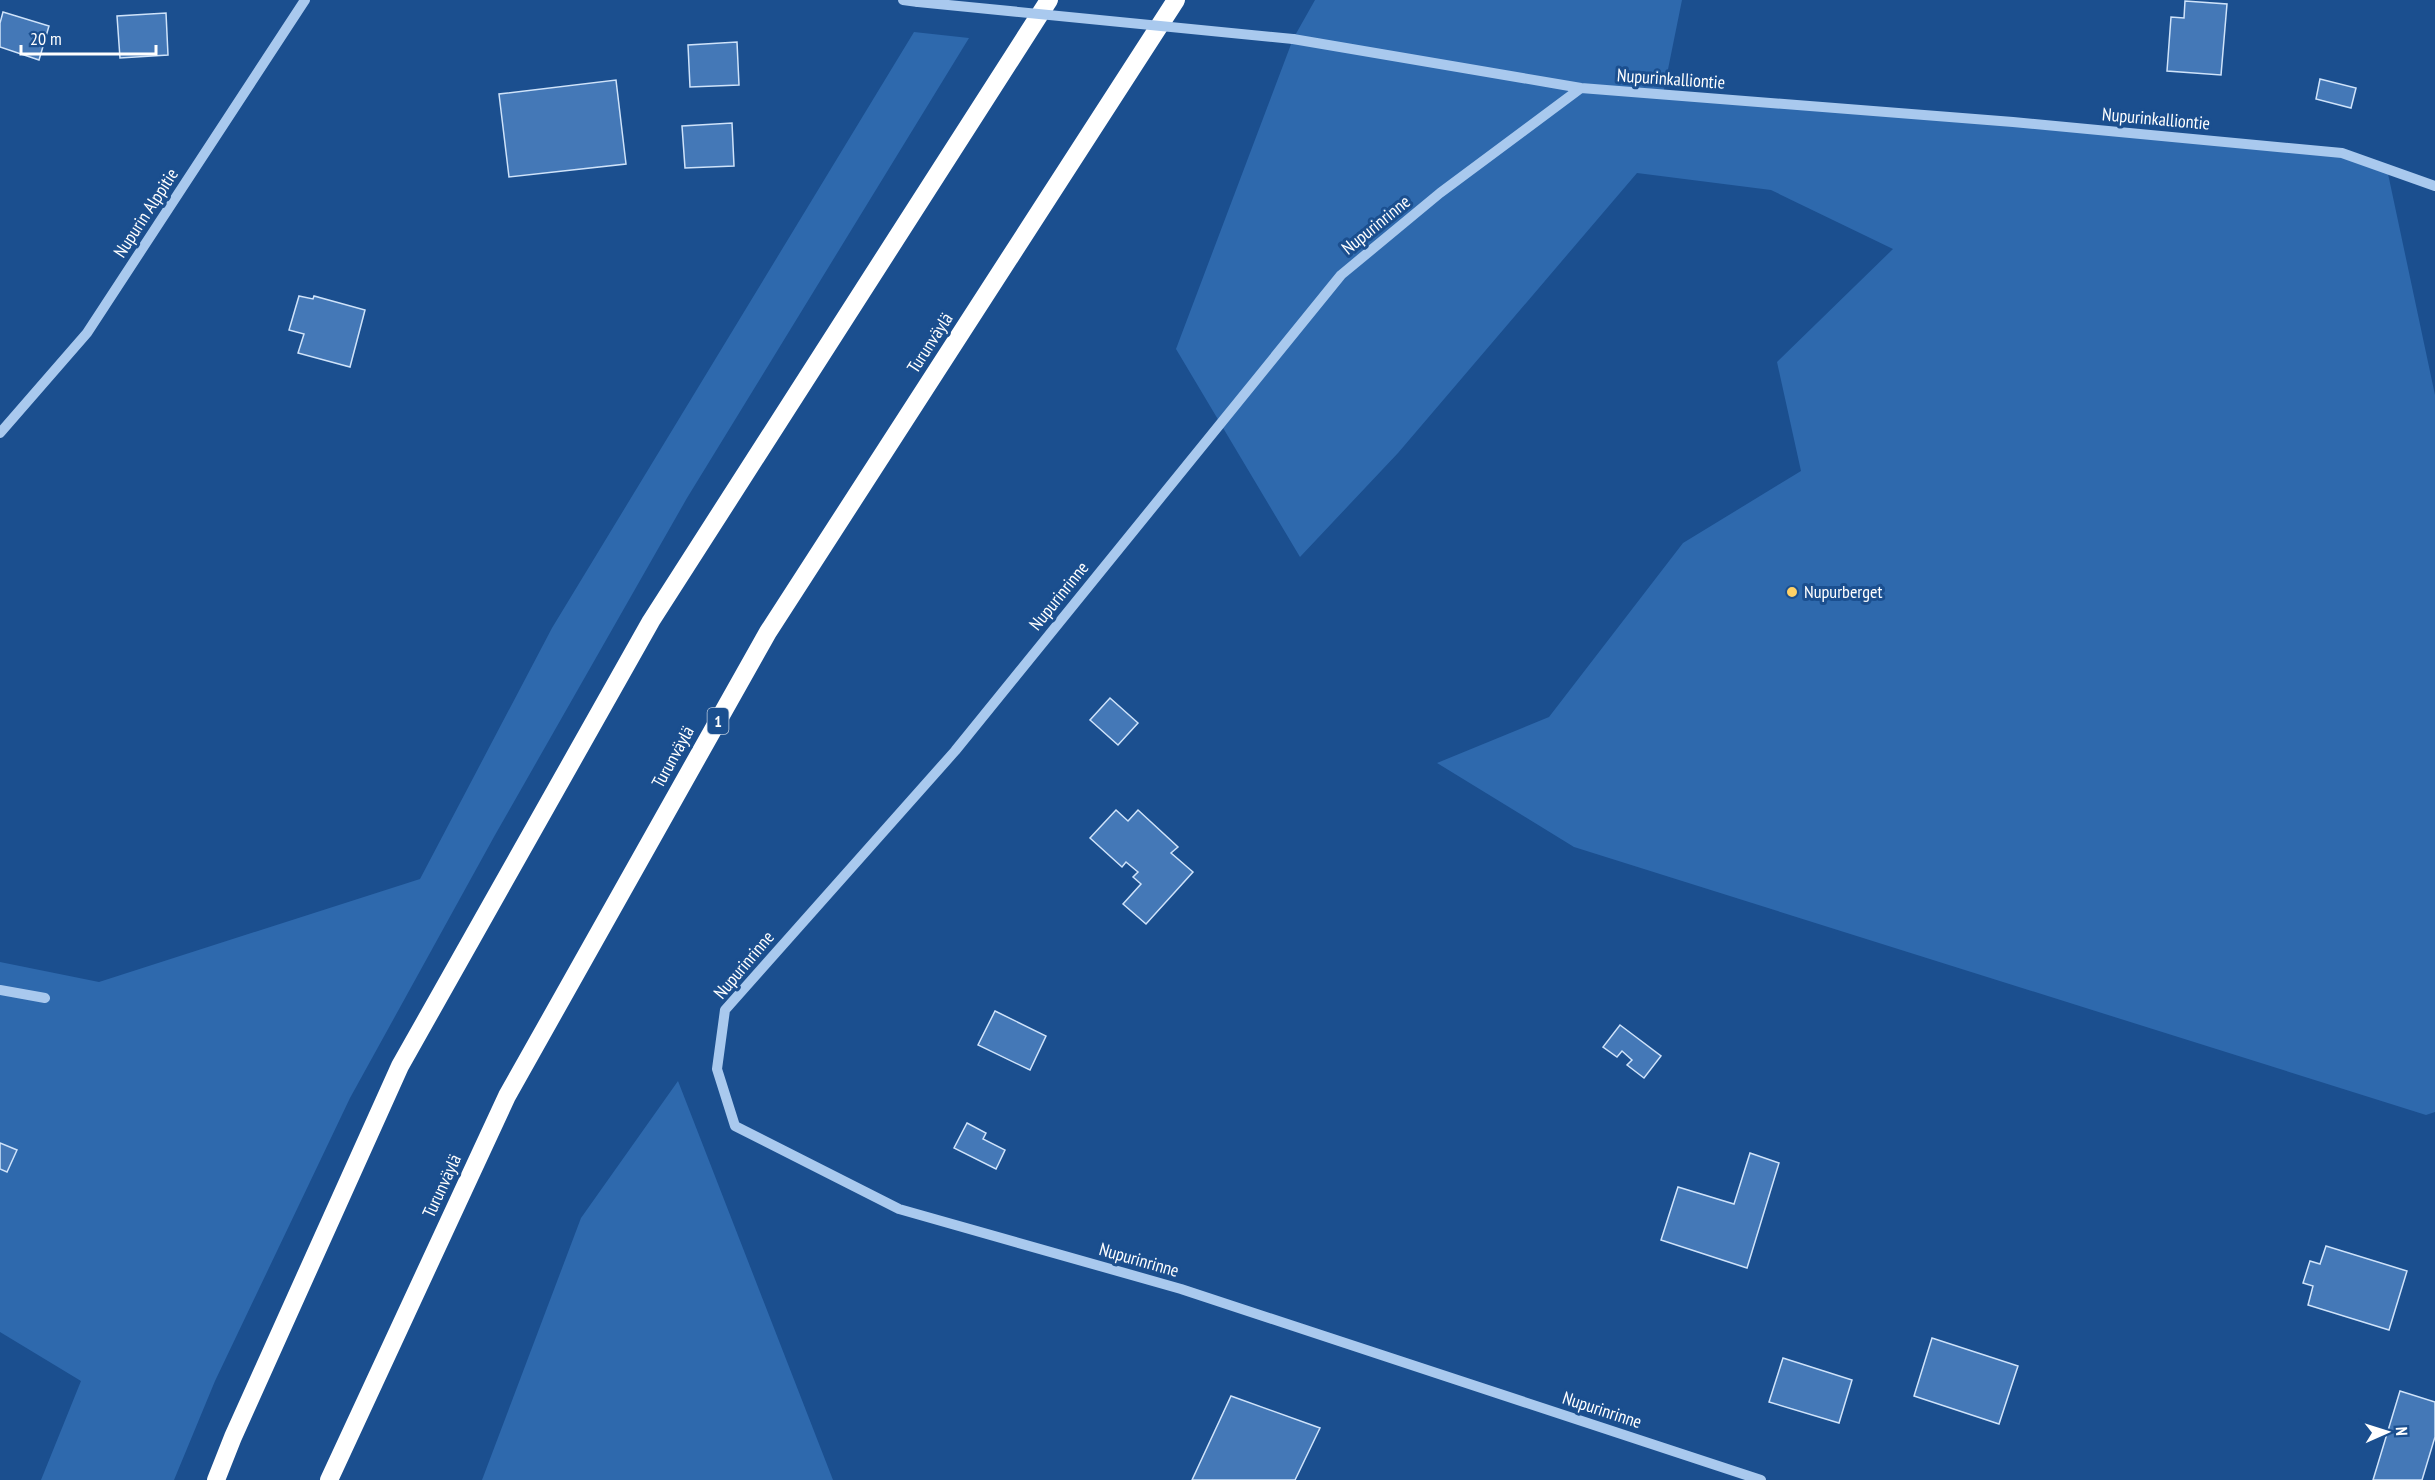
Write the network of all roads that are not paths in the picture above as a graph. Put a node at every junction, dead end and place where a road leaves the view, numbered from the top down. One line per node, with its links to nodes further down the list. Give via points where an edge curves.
1 (305, 0): 7 (street, Nupurin Alppitie, via 87,333)
2 (903, 0): 5 (street, Nupurinkalliontie, bridge, via 1293,39)
3 (1049, 0): 10 (highway, via 651,621 423,1025 395,1077)
4 (1176, 0): 11 (highway, Turunväylä / 1, via 768,632 507,1096)
5 (1581, 88): 6 (street, Nupurinkalliontie, via 2342,153); 12 (street, Nupurinrinne, via 1440,193 1341,275 955,751 725,1010 717,1069 735,1126 899,1209 1181,1289)
6 (2435, 186)
7 (0, 433)
8 (0, 990): 9 (street)
9 (45, 998)
10 (216, 1480)
11 (329, 1480)
12 (1761, 1480)

